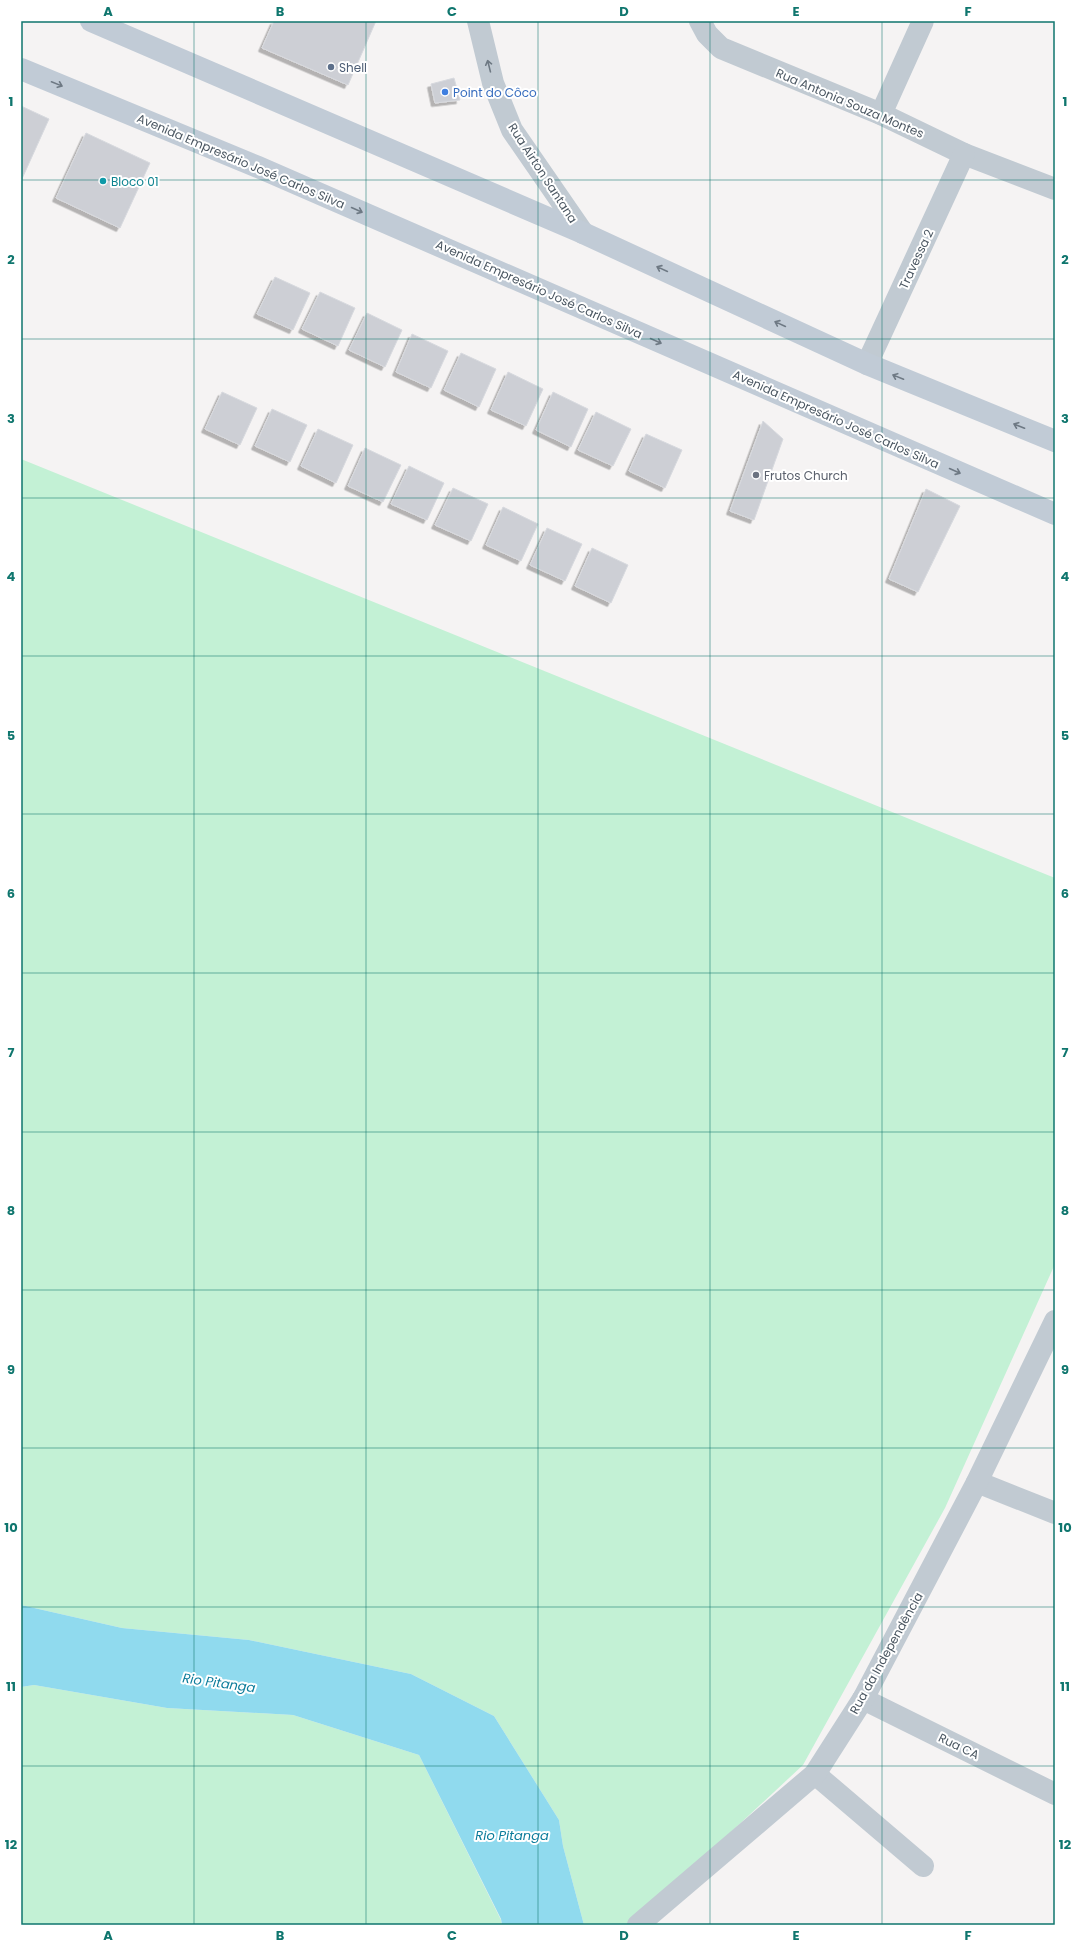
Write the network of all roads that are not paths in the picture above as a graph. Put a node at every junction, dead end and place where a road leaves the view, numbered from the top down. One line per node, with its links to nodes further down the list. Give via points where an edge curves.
1 (91, 21): 9 (main road)
2 (478, 21): 9 (street, Rua Airton Santana, one-way to 2, via 512,130 494,83)
3 (700, 21): 6 (street, Rua Antonia Souza Montes, via 707,34 721,48)
4 (923, 21): 6 (street)
5 (21, 69): 12 (main road, Avenida Empresário José Carlos Silva, one-way to 12, via 258,167)
6 (881, 114): 7 (street, Rua Antonia Souza Montes)
7 (964, 154): 8 (street, Rua Antonia Souza Montes); 10 (street, Travessa 2)
8 (1055, 189)
9 (582, 233): 10 (main road, one-way to 9)
10 (867, 364): 11 (main road, one-way to 10)
11 (1055, 440)
12 (1055, 514)
13 (1055, 1321): 14 (street, Rua da Independência)
14 (977, 1482): 15 (street); 16 (street, Rua da Independência)
15 (1055, 1513)
16 (863, 1699): 17 (street, Rua da Independência); 18 (street, Rua CA)
17 (815, 1774): 19 (street); 20 (street, Rua da Independência)
18 (1055, 1794)
19 (923, 1866)
20 (638, 1925)

